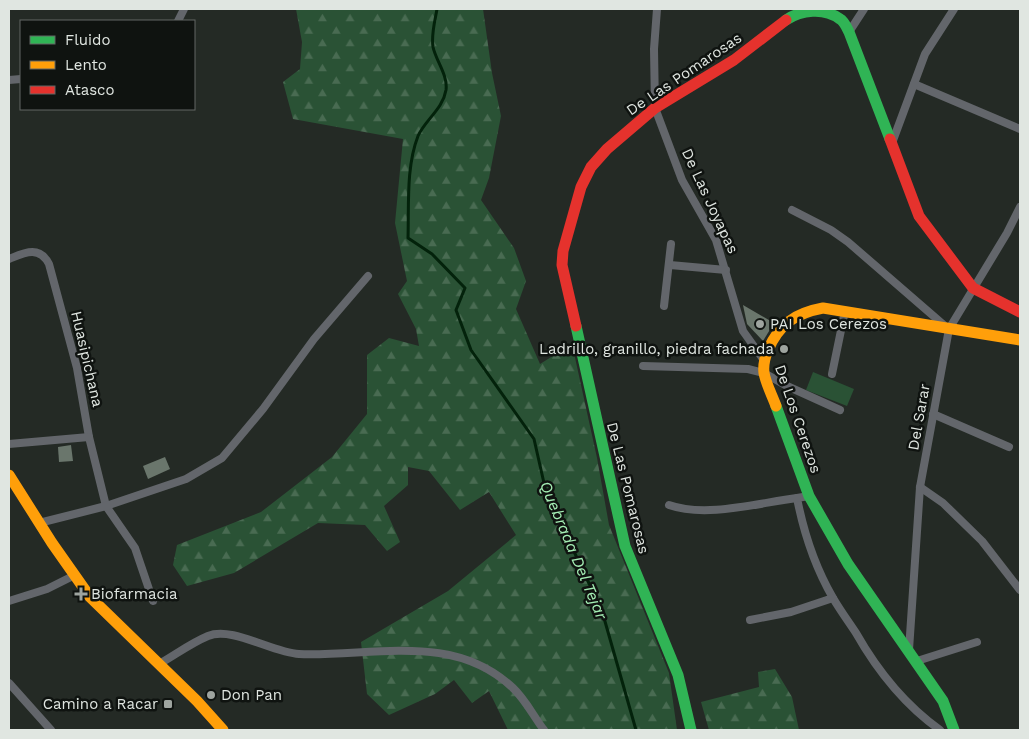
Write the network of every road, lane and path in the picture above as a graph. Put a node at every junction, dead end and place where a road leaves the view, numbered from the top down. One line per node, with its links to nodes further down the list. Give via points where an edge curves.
1 (657, 9): 7 (street, De Las Joyapas)
2 (864, 9): 5 (street)
3 (954, 9): 6 (street, via 925,54)
4 (795, 11): 5 (street, De Las Pomarosas, via 826,13 841,19); 7 (street, De Las Pomarosas, via 734,60)
5 (849, 32): 9 (street, De Las Pomarosas)
6 (914, 84): 8 (street); 9 (street)
7 (655, 108): 15 (street, De Las Joyapas, via 682,180 716,240); 53 (street, De Las Pomarosas, via 591,167 581,187 562,265 625,546 678,675)
8 (1020, 129)
9 (892, 143): 17 (street, De Las Pomarosas, via 919,216)
10 (1020, 207): 17 (street, Del Sarar)
11 (792, 210): 21 (street, via 848,242)
12 (671, 244): 14 (street)
13 (9, 259): 29 (street, Huasipichana, via 26,252 36,252 49,264 78,368)
14 (670, 264): 15 (street); 18 (street)
15 (726, 270): 23 (street, De Las Joyapas, via 743,331)
16 (368, 276): 37 (street, via 314,339 222,458 186,479)
17 (973, 288): 20 (street); 21 (street, Del Sarar)
18 (664, 306)
19 (845, 311): 21 (street, De Los Cerezos); 23 (street, De Los Cerezos, via 823,308 791,317 779,328); 26 (street)
20 (1020, 312)
21 (948, 329): 22 (street, De Los Cerezos); 28 (street, Del Sarar)
22 (1020, 340)
23 (763, 359): 25 (street, De Los Cerezos)
24 (643, 366): 25 (street, via 748,369)
25 (764, 373): 27 (street); 34 (street, De Los Cerezos)
26 (832, 374)
27 (840, 410)
28 (933, 414): 31 (street); 33 (street, Del Sarar)
29 (89, 437): 30 (street); 37 (street, Huasipichana)
30 (9, 444)
31 (1010, 447)
32 (10, 479): 38 (street)
33 (920, 487): 40 (street, via 982,541); 46 (street, Del Sarar)
34 (809, 496): 35 (street); 46 (street, De Los Cerezos, via 848,564)
35 (797, 498): 36 (street, via 701,511); 41 (street, via 807,540)
36 (669, 505)
37 (106, 506): 38 (street); 43 (street, via 135,548)
38 (39, 523): 39 (street)
39 (75, 575): 42 (street, via 47,589); 48 (street, via 90,597)
40 (1020, 588)
41 (832, 598): 44 (street, via 791,612); 54 (street, via 881,673)
42 (9, 600)
43 (153, 601)
44 (750, 620)
45 (977, 642): 47 (street)
46 (909, 650): 47 (street, De Los Cerezos)
47 (917, 662): 55 (street, De Los Cerezos, via 943,701)
48 (159, 664): 51 (street); 52 (street, via 209,635 223,633 296,654 409,649 440,652 458,656 499,676 515,689)
49 (9, 683): 50 (street)
50 (51, 730)
51 (223, 730)
52 (544, 730)
53 (691, 730)
54 (940, 730)
55 (954, 730)

